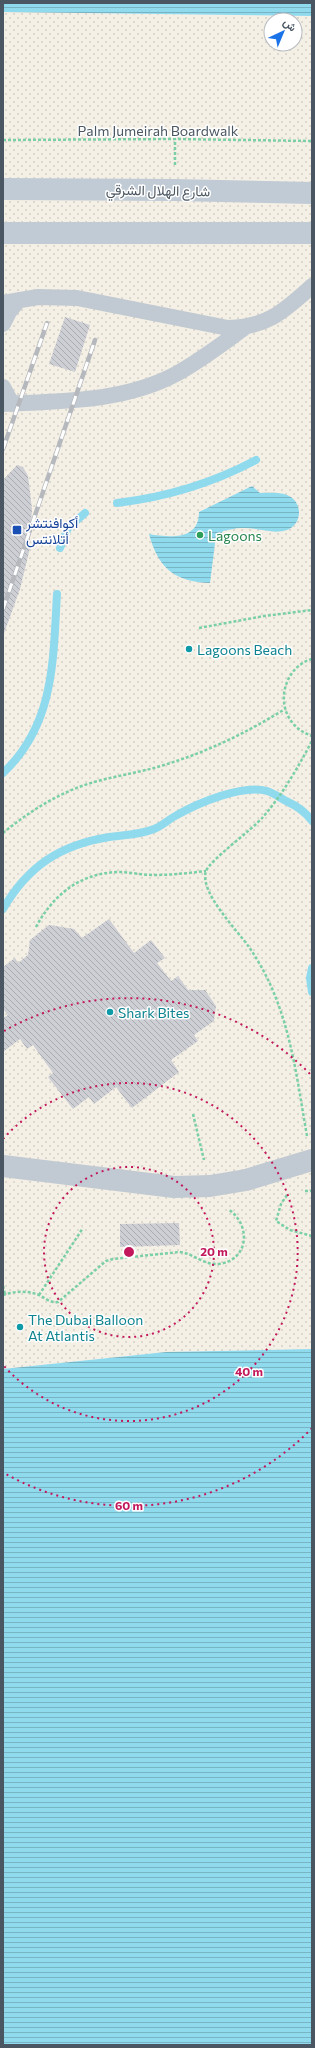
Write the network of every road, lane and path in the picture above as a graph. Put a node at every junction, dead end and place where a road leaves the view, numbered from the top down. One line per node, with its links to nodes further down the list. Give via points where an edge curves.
1 (3, 140): 2 (path, Palm Jumeirah Boardwalk)
2 (312, 141)
3 (3, 189): 4 (main road, شارع الهلال الشرقي)
4 (312, 193)
5 (312, 232): 6 (main road)
6 (3, 233)
7 (312, 286): 11 (lane, via 274,318)
8 (18, 300): 9 (lane); 10 (lane); 11 (lane, via 57,296 77,298 228,328)
9 (3, 303)
10 (3, 324)
11 (244, 328): 13 (lane, via 193,365 131,392 84,399)
12 (3, 387): 13 (lane)
13 (7, 404)
14 (312, 610): 15 (path)
15 (199, 628)
16 (312, 659): 17 (path, via 294,670 286,681 283,695)
17 (285, 708): 18 (path, via 291,722 301,732); 20 (path, via 256,727 194,755 162,766 97,781 68,792 40,806)
18 (312, 736)
19 (312, 741): 21 (path, via 291,780 263,817)
20 (3, 833)
21 (206, 871): 22 (path, via 154,875 118,872 84,879 55,898); 24 (path, via 205,885 208,891 264,971 286,1021)
22 (36, 927)
23 (193, 1114): 26 (path)
24 (312, 1160): 25 (street, via 246,1180 210,1186 174,1187)
25 (3, 1166)
26 (206, 1168)
27 (286, 1196): 30 (path, via 276,1221 290,1230)
28 (226, 1208): 33 (path, via 240,1220 244,1235 241,1249 228,1261 211,1264 179,1252 113,1259 100,1265 58,1302 54,1303)
29 (83, 1228): 33 (path)
30 (312, 1236)
31 (3, 1286): 32 (path)
32 (4, 1294): 33 (path, via 28,1292)
33 (39, 1295)

